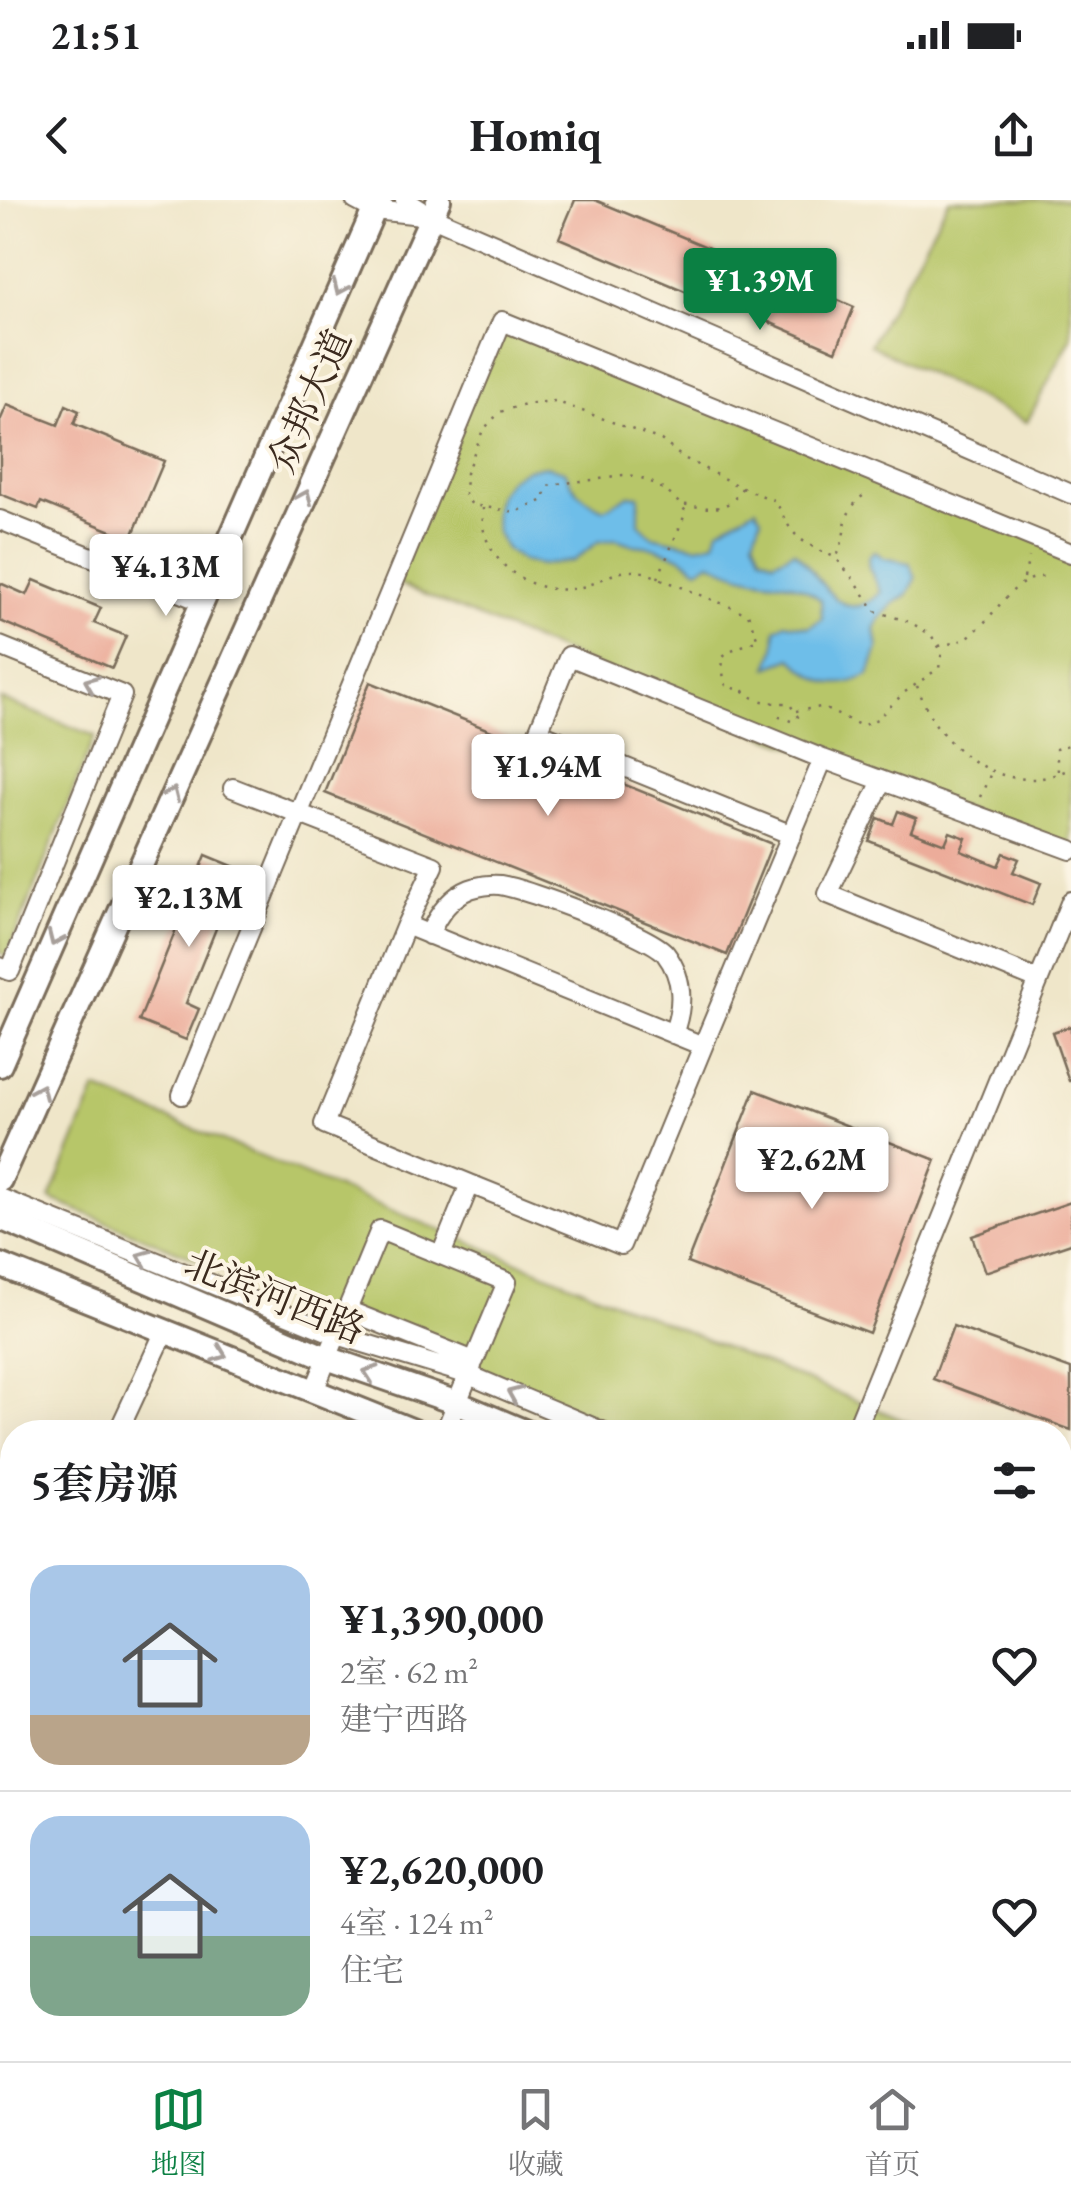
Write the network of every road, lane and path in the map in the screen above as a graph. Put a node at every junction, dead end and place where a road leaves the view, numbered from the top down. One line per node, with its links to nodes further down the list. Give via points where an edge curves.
1 (405, 200): 3 (street)
2 (370, 203): 3 (street); 16 (main road, 众邦大道, one-way to 16)
3 (435, 208): 6 (street); 42 (main road, 众邦大道, one-way to 3)
4 (885, 477): 10 (street); 12 (path, via 854,502); 29 (street, via 502,321)
5 (742, 488): 7 (path, via 735,500 714,509); 8 (path, via 661,440 555,401 500,412 483,430 466,473 472,506); 12 (path, via 776,500 799,541)
6 (1071, 494)
7 (681, 504): 8 (path, via 635,476 616,476 547,486 544,500 516,512); 14 (path, via 686,512)
8 (483, 506): 14 (path, via 494,553 512,574 535,586 579,588 627,570)
9 (0, 520): 16 (street)
10 (1042, 541): 11 (street); 15 (path, via 1028,557)
11 (1071, 553)
12 (836, 558): 18 (path, via 875,611 910,622)
13 (1048, 576): 15 (path)
14 (658, 578): 20 (path, via 748,614 758,640 722,657 724,683 768,703 789,703)
15 (1024, 580): 18 (path, via 962,640)
16 (203, 602): 40 (main road, 众邦大道, one-way to 40)
17 (0, 646): 36 (street, one-way to 17, via 10,972 122,695)
18 (938, 646): 19 (path, via 938,668)
19 (916, 685): 20 (path, via 862,726 821,707); 25 (path, via 953,744)
20 (794, 711): 21 (path, via 798,717 780,717)
21 (770, 738): 23 (street); 31 (street, via 570,656 538,732)
22 (1071, 744): 26 (path, via 1056,749)
23 (823, 759): 27 (street); 31 (street)
24 (1071, 770): 26 (path)
25 (992, 771): 26 (path, via 1036,779); 30 (path)
26 (1058, 773)
27 (882, 781): 30 (street); 37 (street, via 828,894)
28 (234, 788): 29 (street)
29 (299, 813): 34 (street, via 434,866); 41 (street)
30 (972, 814): 32 (street)
31 (792, 835): 39 (street)
32 (1071, 850)
33 (1071, 901): 37 (street)
34 (406, 925): 35 (street); 43 (street, via 324,1124)
35 (429, 935): 38 (street); 38 (street, via 447,905 468,890 495,884 635,934 662,949 676,971 682,997)
36 (0, 967)
37 (1038, 980): 60 (street)
38 (673, 1034): 39 (street)
39 (703, 1046): 43 (street, via 621,1245)
40 (0, 1064)
41 (182, 1095)
42 (0, 1180)
43 (470, 1184): 46 (street)
44 (0, 1198): 50 (street, one-way to 44)
45 (0, 1218): 51 (main road, 北滨河西路)
46 (441, 1254): 48 (street, via 380,1230); 52 (street, via 507,1282)
47 (0, 1265): 49 (main road, 北滨河西路)
48 (347, 1310): 50 (street); 52 (street)
49 (164, 1333): 53 (main road, 北滨河西路, one-way to 53); 55 (street)
50 (337, 1335): 51 (street); 52 (street)
51 (327, 1358): 53 (street); 54 (main road, 北滨河西路, one-way to 51)
52 (472, 1368): 54 (street); 59 (street, one-way to 52)
53 (314, 1391): 56 (main road, 北滨河西路)
54 (457, 1403): 57 (street); 58 (main road, 北滨河西路)
55 (124, 1420)
56 (386, 1420)
57 (450, 1420)
58 (497, 1420)
59 (579, 1420)
60 (860, 1420)

